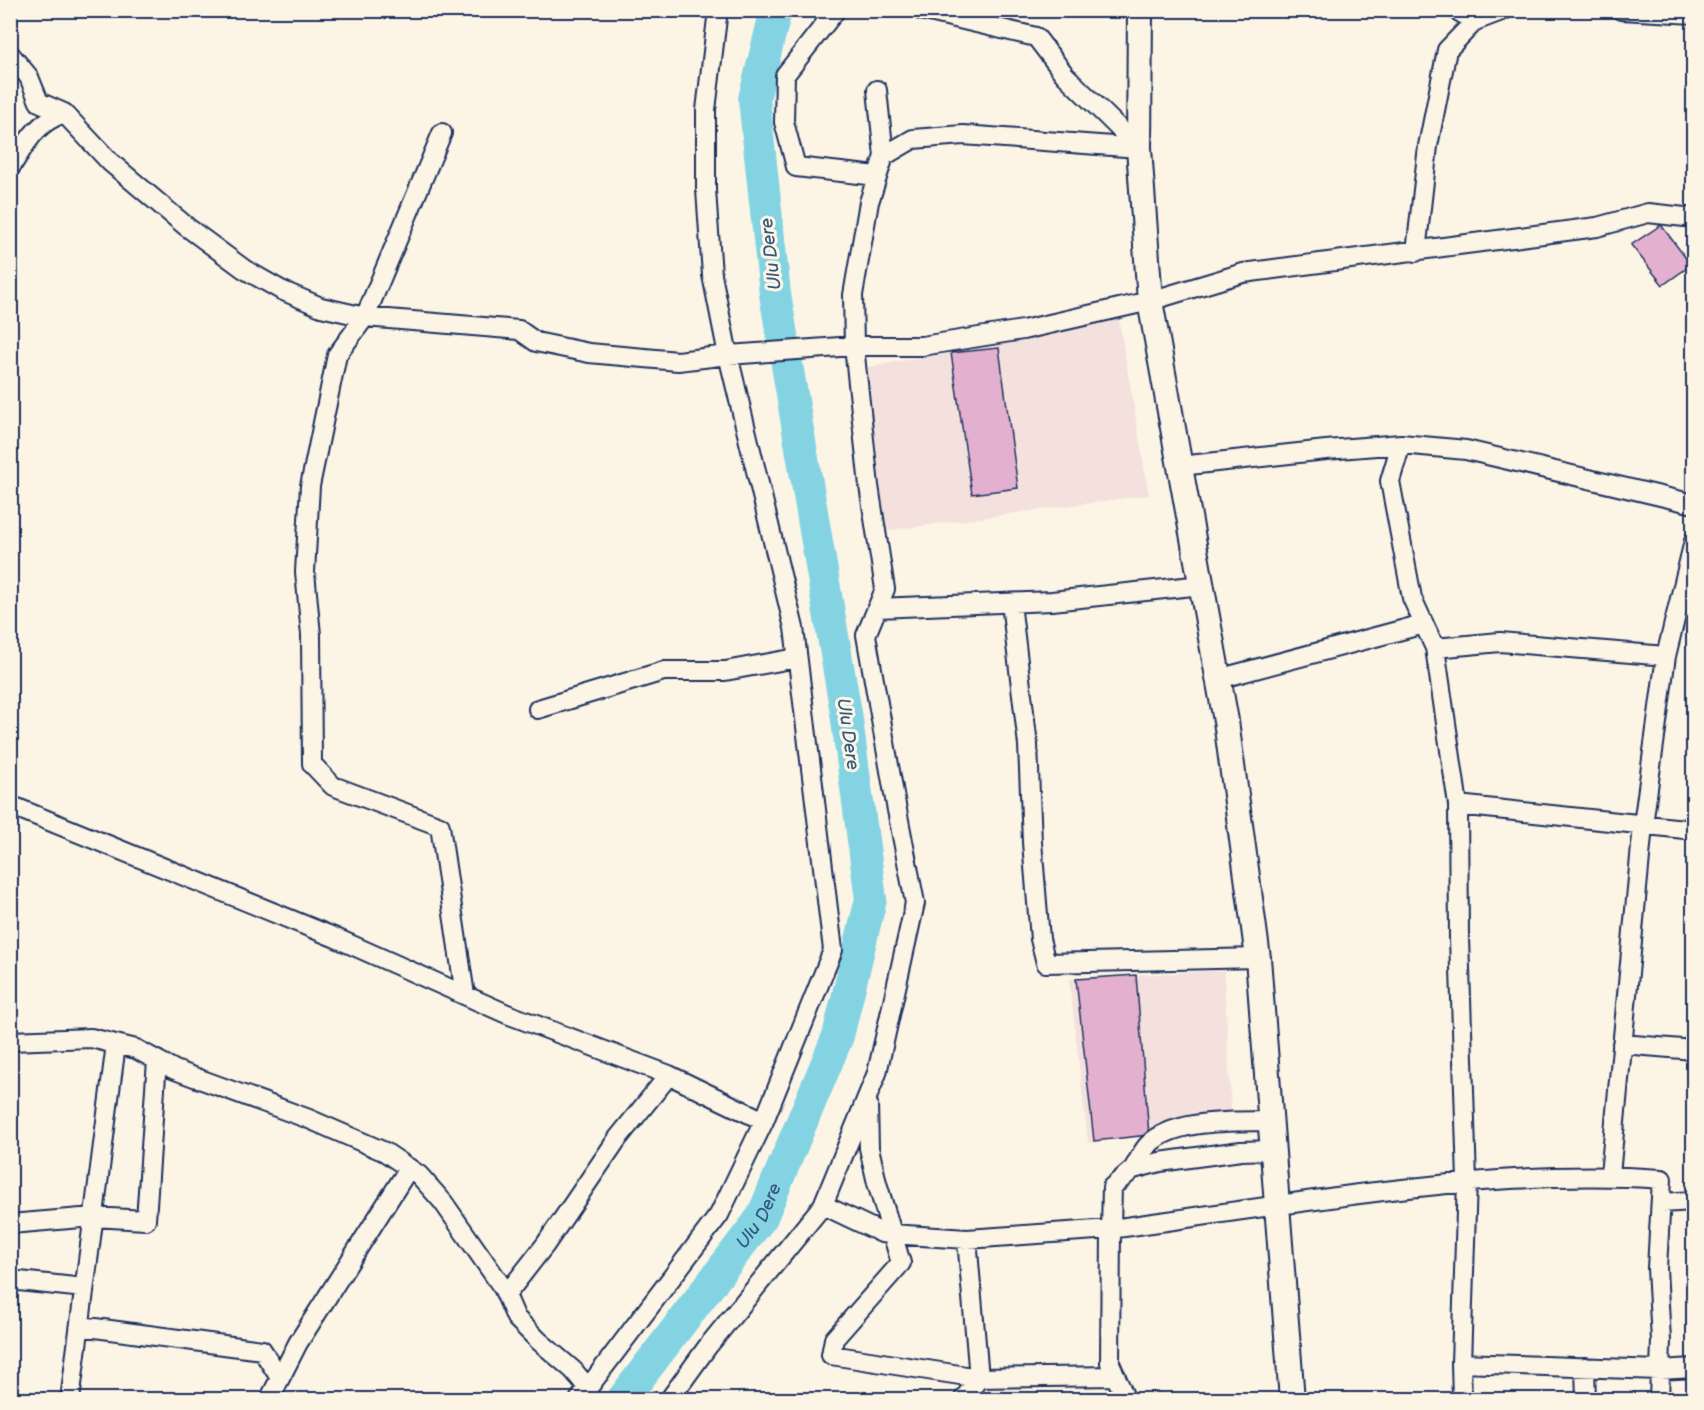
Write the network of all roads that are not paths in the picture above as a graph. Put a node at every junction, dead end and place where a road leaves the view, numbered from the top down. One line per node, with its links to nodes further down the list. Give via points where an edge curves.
1 (718, 10): 23 (street, via 706,110 706,190 712,275)
2 (836, 10): 17 (street, via 784,75 784,122 796,167)
3 (921, 10): 14 (street, via 1036,36 1065,75)
4 (1140, 10): 14 (main road)
5 (1456, 10): 9 (street)
6 (1621, 10): 8 (street)
7 (1497, 12): 9 (street)
8 (1694, 14)
9 (1475, 21): 19 (street, via 1447,50 1428,146)
10 (10, 54): 12 (street, via 29,77 39,102)
11 (877, 90): 15 (street)
12 (64, 113): 16 (street, via 50,118 35,131); 21 (street, via 140,189 244,269 321,307)
13 (442, 133): 21 (street)
14 (1139, 148): 15 (street, via 963,135 913,139); 20 (main road)
15 (884, 156): 17 (street)
16 (10, 168)
17 (877, 176): 22 (street, via 853,295)
18 (1694, 218): 19 (street, via 1648,213 1597,227)
19 (1416, 252): 20 (street, via 1244,273)
20 (1150, 301): 22 (street, via 1023,330 922,346); 25 (main road)
21 (365, 317): 23 (street, via 519,330 536,342 589,353 678,361); 42 (street, via 337,355 310,486 305,572 311,635 312,764 333,786 440,826)
22 (854, 346): 23 (street); 30 (street, via 868,486 885,589)
23 (728, 355): 34 (street, via 794,628)
24 (1401, 444): 25 (street); 26 (street, via 1466,450); 31 (street, via 1390,481 1412,598)
25 (1180, 466): 28 (main road)
26 (1694, 504)
27 (1694, 541): 33 (street)
28 (1202, 585): 29 (street); 35 (main road)
29 (1011, 603): 30 (street); 41 (street, via 1028,745 1040,939 1046,963)
30 (877, 608): 49 (street, via 866,635 915,903 877,1073)
31 (1424, 624): 32 (street); 35 (street)
32 (1436, 648): 33 (street, via 1500,642); 38 (street)
33 (1666, 656): 39 (street)
34 (797, 658): 36 (street, via 725,671 664,671); 50 (street, via 833,950)
35 (1218, 679): 41 (main road)
36 (538, 709)
37 (10, 805): 42 (street)
38 (1458, 805): 39 (street); 56 (street)
39 (1643, 825): 40 (street); 45 (street)
40 (1694, 830)
41 (1258, 958): 51 (main road)
42 (465, 995): 48 (street)
43 (10, 1041): 44 (street, via 91,1038)
44 (116, 1044): 47 (street); 61 (street)
45 (1622, 1044): 46 (street); 55 (street)
46 (1694, 1050)
47 (158, 1060): 53 (street, via 175,1070 309,1119 385,1152); 61 (street, via 147,1220)
48 (669, 1075): 50 (street); 68 (street, via 618,1138)
49 (868, 1094): 60 (street); 64 (street, via 869,1148)
50 (764, 1121): 77 (street, via 719,1215)
51 (1271, 1121): 52 (main road); 54 (street, via 1178,1127 1148,1145)
52 (1273, 1150): 54 (street, via 1197,1155); 59 (main road)
53 (409, 1168): 68 (street, via 443,1203); 75 (street)
54 (1133, 1169): 63 (street, via 1112,1187)
55 (1610, 1175): 56 (street); 58 (street, via 1662,1179)
56 (1467, 1181): 59 (street); 70 (street)
57 (1694, 1201): 58 (street)
58 (1660, 1203): 73 (street)
59 (1277, 1204): 63 (street); 83 (main road)
60 (823, 1205): 64 (street); 80 (street)
61 (93, 1217): 62 (street); 67 (street)
62 (10, 1224)
63 (1111, 1229): 65 (street); 74 (street, via 1110,1363)
64 (891, 1234): 65 (street); 76 (street, via 901,1263 834,1339 831,1355)
65 (967, 1239): 76 (street)
66 (10, 1280): 67 (street)
67 (84, 1288): 69 (street)
68 (506, 1295): 77 (street, via 516,1318 573,1370)
69 (80, 1326): 75 (street, via 262,1350); 78 (street)
70 (1461, 1363): 71 (street); 84 (street)
71 (1585, 1367): 73 (street); 85 (street)
72 (1694, 1368): 73 (street)
73 (1659, 1370): 86 (street)
74 (1116, 1376): 76 (street); 82 (street)
75 (280, 1378): 79 (street)
76 (979, 1378): 81 (street)
77 (584, 1394)
78 (70, 1400)
79 (269, 1400)
80 (669, 1400)
81 (963, 1400)
82 (1126, 1400)
83 (1292, 1400)
84 (1462, 1400)
85 (1586, 1400)
86 (1659, 1400)

